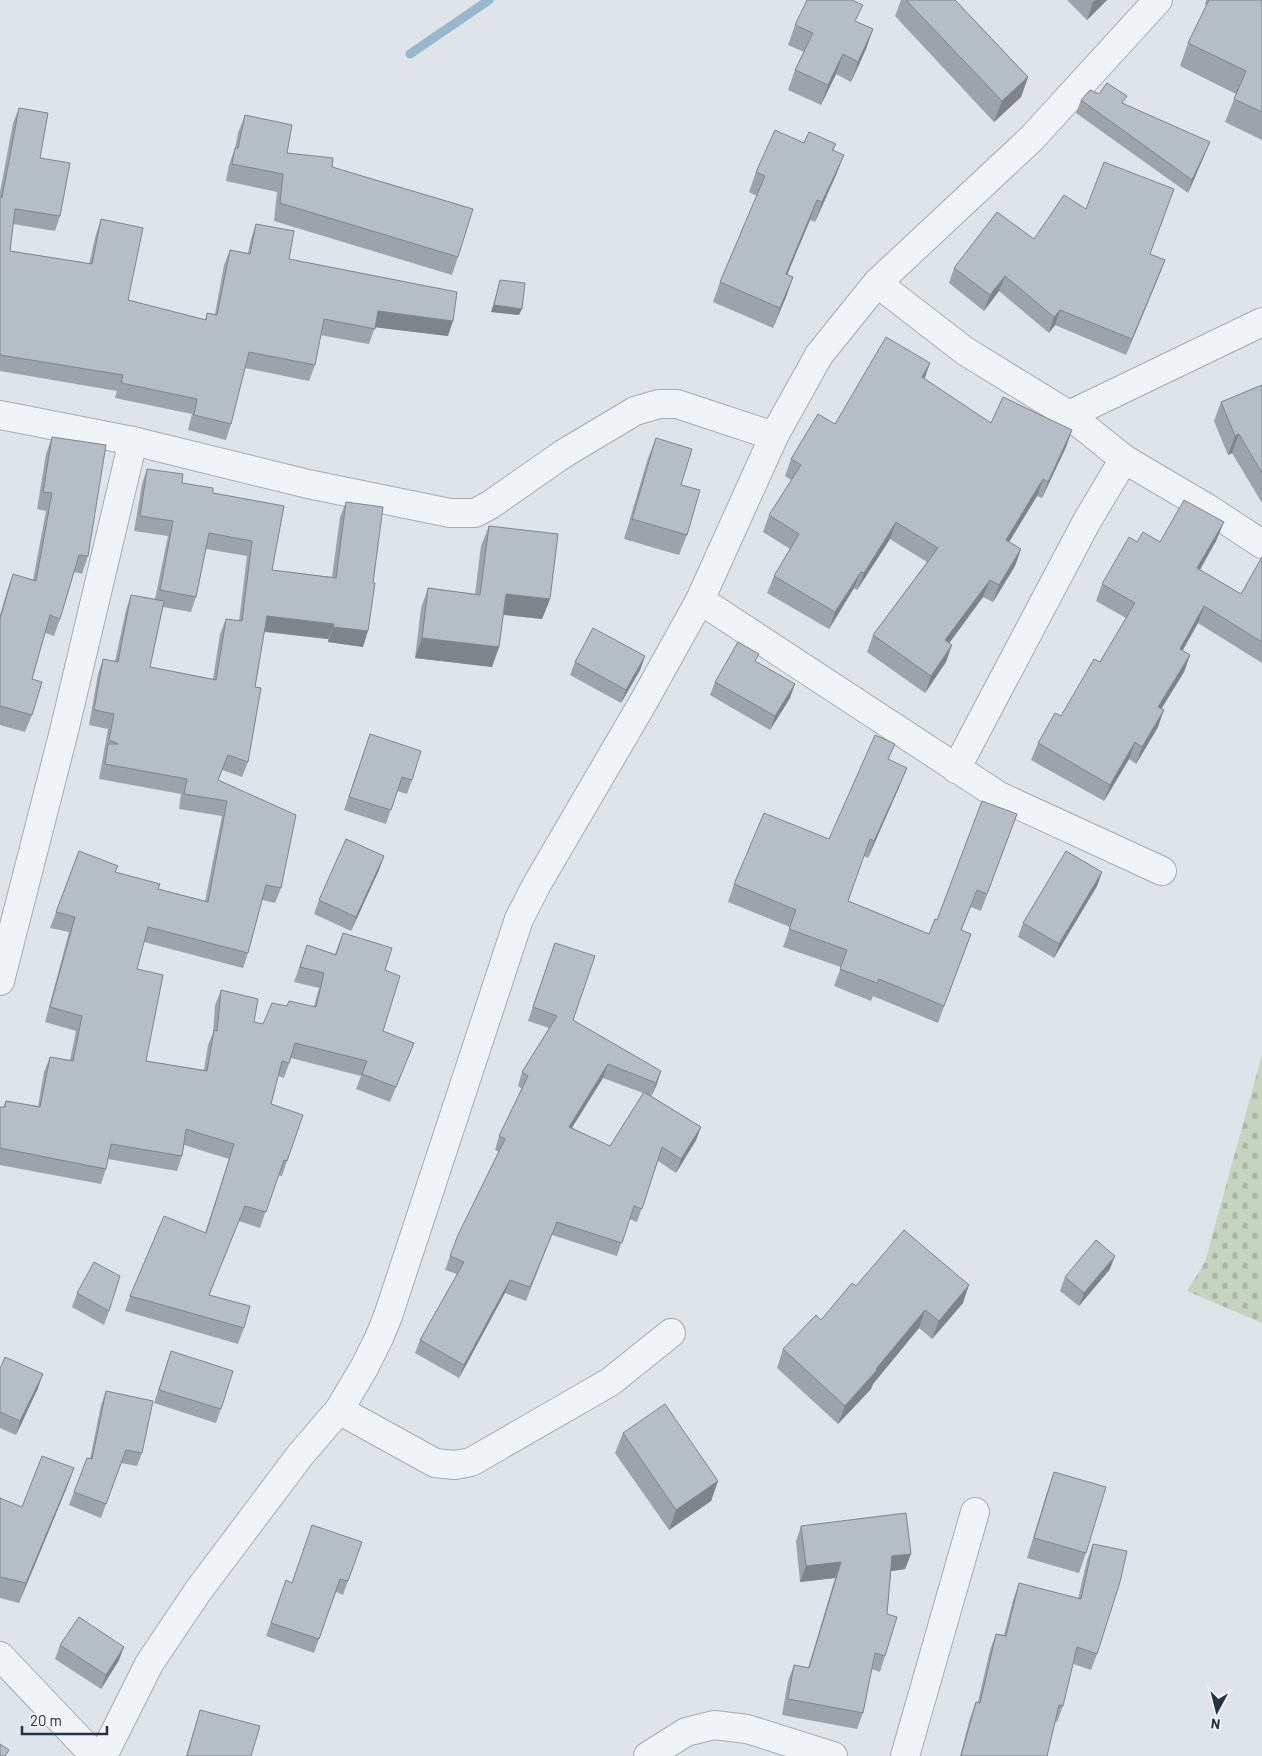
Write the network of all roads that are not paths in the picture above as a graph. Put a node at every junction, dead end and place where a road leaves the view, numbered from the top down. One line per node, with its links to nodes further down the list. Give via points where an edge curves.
1 (1158, 0): 2 (street, via 1032,138)
2 (877, 283): 5 (street, via 965,351); 6 (street, via 819,355)
3 (1262, 322): 5 (street)
4 (0, 414): 7 (street)
5 (1069, 415): 8 (street)
6 (774, 436): 7 (street, via 677,404 659,404 635,411 562,454 490,506 475,513 450,513 308,484); 10 (street)
7 (132, 441): 13 (street, via 64,730)
8 (1124, 459): 9 (street); 11 (street, via 1087,522)
9 (1262, 544)
10 (700, 600): 11 (street); 15 (street, via 519,919 388,1316 364,1368)
11 (956, 769): 12 (street, via 999,796)
12 (1162, 871)
13 (0, 981)
14 (671, 1333): 15 (street, via 610,1382 471,1462 455,1465 435,1463)
15 (339, 1410): 19 (street, via 301,1454 198,1591 149,1664)
16 (975, 1512): 22 (street)
17 (0, 1656): 18 (street)
18 (95, 1756)
19 (103, 1756)
20 (648, 1756): 21 (street, via 686,1732 714,1725 746,1729)
21 (833, 1756)
22 (905, 1756)

